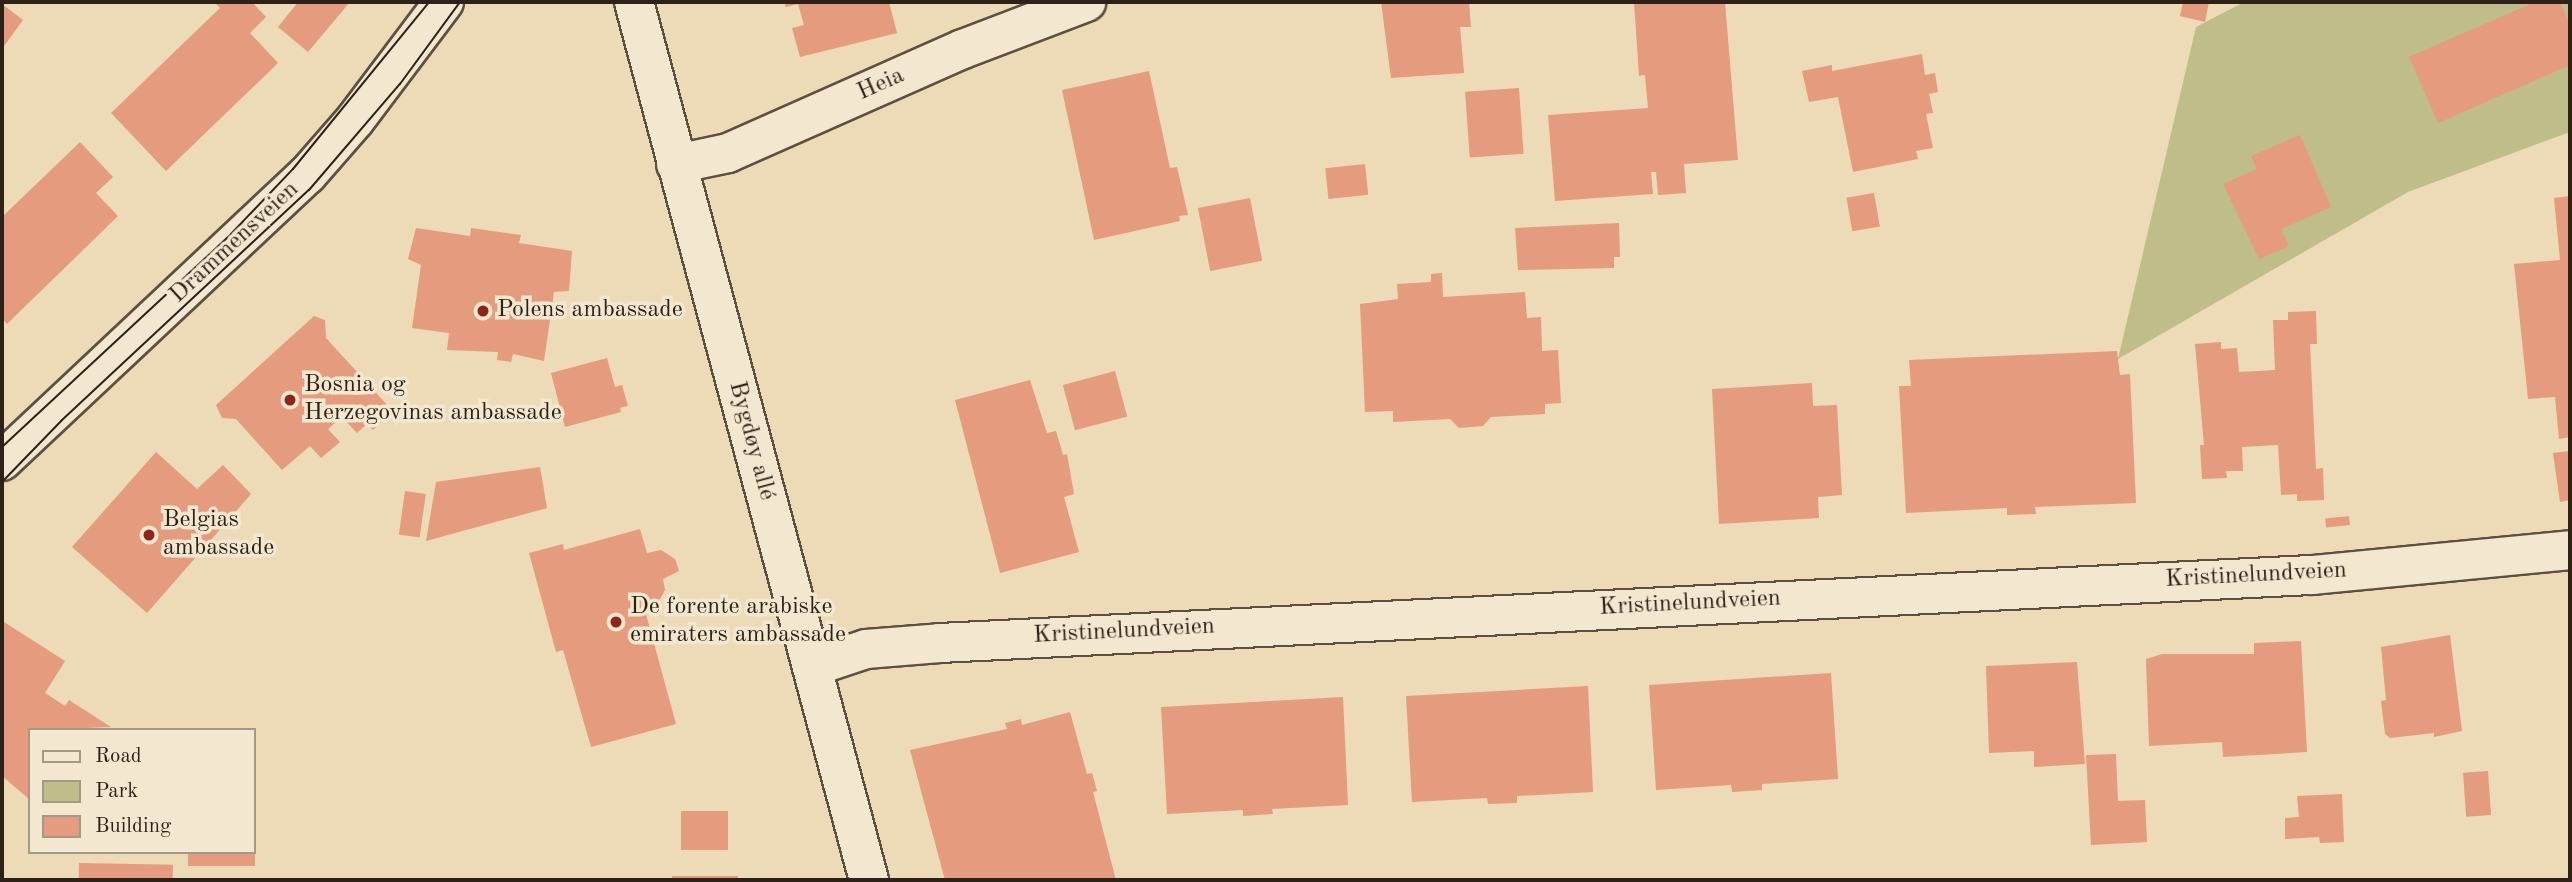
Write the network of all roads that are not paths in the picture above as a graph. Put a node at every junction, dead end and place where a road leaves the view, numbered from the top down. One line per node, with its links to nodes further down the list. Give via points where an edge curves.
1 (634, 2): 4 (street, Bygdøy allé)
2 (1086, 2): 4 (street, Heia, via 963,50 728,153)
3 (438, 8): 5 (street, Drammensveien, via 307,175)
4 (676, 164): 7 (street, Bygdøy allé)
5 (2, 461)
6 (2570, 550): 7 (street, Kristinelundveien, via 2312,575 940,643 866,649)
7 (812, 667): 8 (street, Bygdøy allé)
8 (869, 880)

